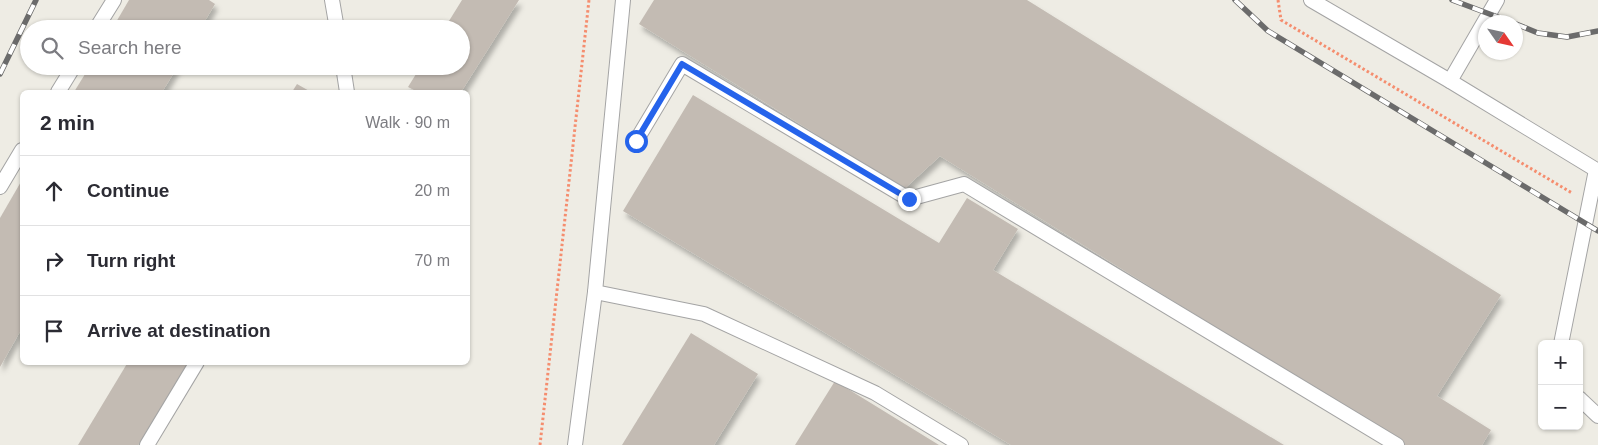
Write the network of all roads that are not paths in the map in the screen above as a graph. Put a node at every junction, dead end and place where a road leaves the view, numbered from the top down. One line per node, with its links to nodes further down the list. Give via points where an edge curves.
1 (114, 0): 6 (lane)
2 (332, 0): 7 (lane)
3 (624, 0): 17 (lane)
4 (1311, 0): 10 (lane)
5 (1497, 0): 10 (lane)
6 (102, 20)
7 (335, 20)
8 (68, 75): 11 (lane)
9 (345, 75): 12 (lane)
10 (1450, 80): 15 (lane)
11 (59, 90)
12 (348, 90)
13 (636, 141): 25 (lane, via 682,64 909,199 964,184)
14 (20, 153): 16 (lane)
15 (1597, 170): 18 (lane)
16 (0, 188)
17 (595, 292): 23 (lane); 24 (lane, via 704,314 875,393)
18 (1561, 340)
19 (195, 365): 22 (lane)
20 (1583, 402): 21 (lane)
21 (1598, 416)
22 (147, 445)
23 (575, 445)
24 (961, 445)
25 (1397, 445)

